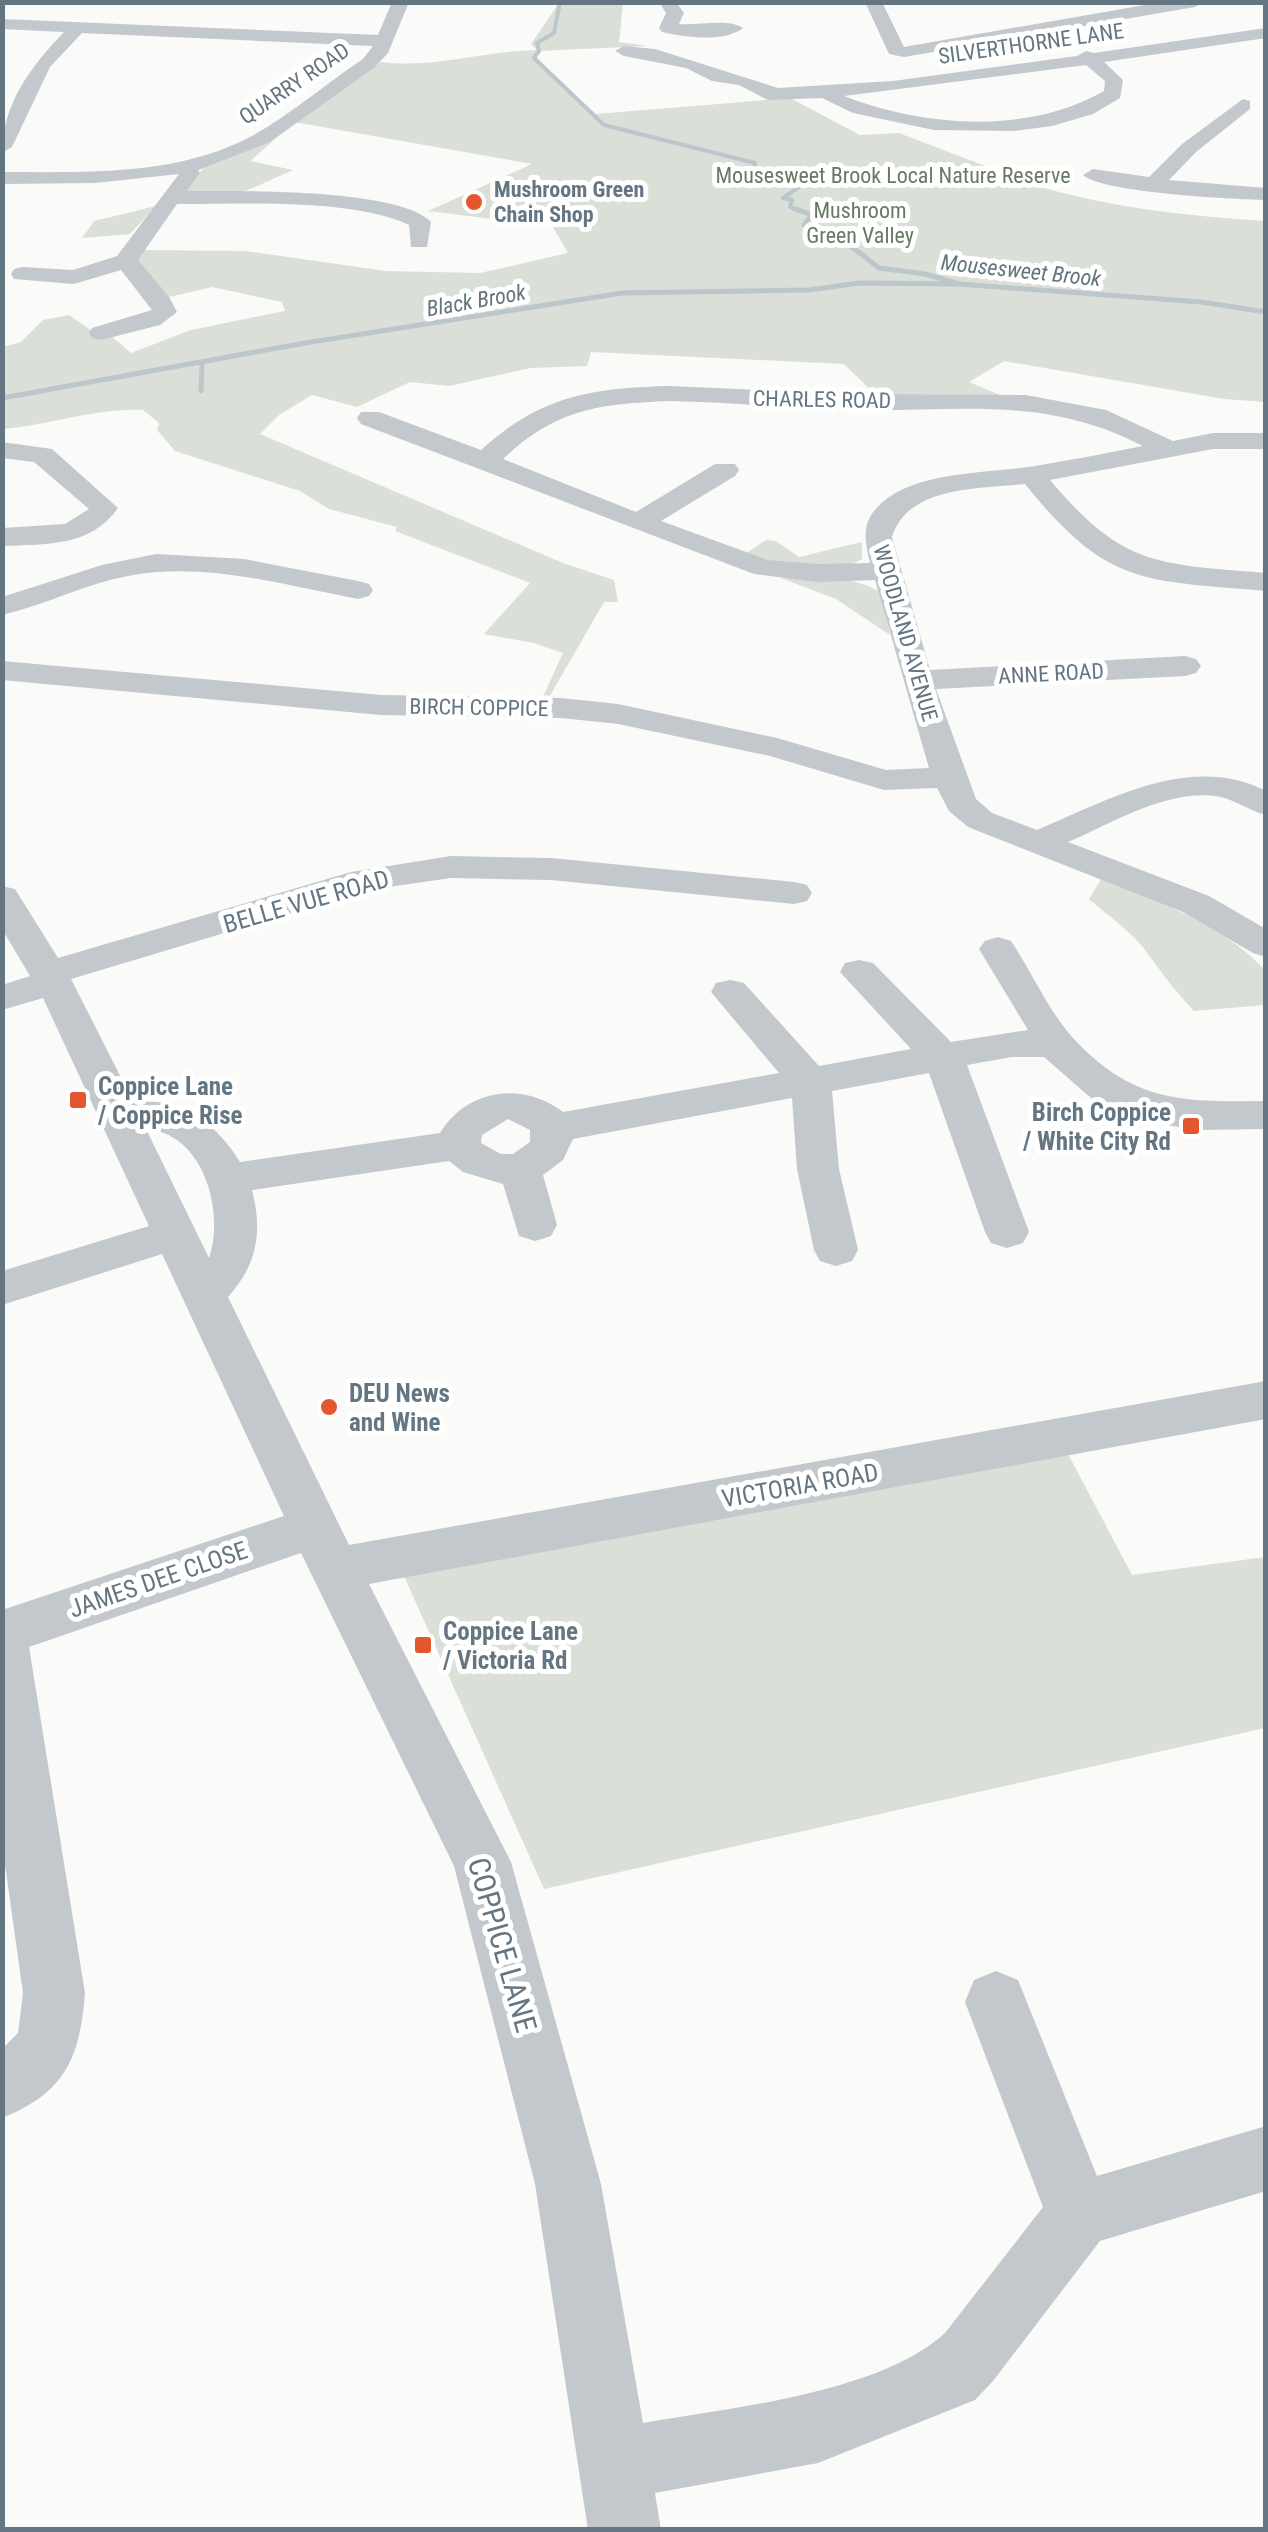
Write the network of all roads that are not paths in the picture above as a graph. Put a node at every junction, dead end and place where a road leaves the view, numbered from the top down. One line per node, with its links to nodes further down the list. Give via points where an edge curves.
1 (402, 2): 11 (street, QUARRY ROAD)
2 (668, 2): 9 (street, via 675,13)
3 (873, 2): 12 (street, via 895,50)
4 (1195, 2): 12 (street)
5 (2, 24): 6 (street)
6 (79, 26): 11 (street); 18 (street, via 42,66)
7 (644, 27): 9 (street)
8 (740, 27): 9 (street)
9 (668, 28)
10 (1266, 33): 14 (street, SILVERTHORNE LANE)
11 (384, 41): 20 (street, QUARRY ROAD, via 369,63 264,136)
12 (950, 44): 15 (street)
13 (624, 52): 16 (street, SILVERTHORNE LANE, via 692,64 772,94)
14 (1086, 56): 15 (street, SILVERTHORNE LANE); 16 (street, via 1114,80 1113,94 1035,135 886,117)
15 (1017, 70): 16 (street, SILVERTHORNE LANE)
16 (811, 93)
17 (1243, 105): 23 (street)
18 (7, 127): 19 (street)
19 (2, 147)
20 (198, 162): 22 (street, QUARRY ROAD, via 116,174); 25 (street)
21 (1092, 175): 23 (street)
22 (2, 178)
23 (1153, 185): 24 (street)
24 (1266, 194)
25 (175, 198): 26 (street); 29 (street, via 140,234)
26 (264, 198): 27 (street); 28 (street, via 411,215 420,222)
27 (288, 221)
28 (419, 242)
29 (126, 262): 30 (street, via 74,277); 31 (street, via 165,312)
30 (22, 274)
31 (101, 333)
32 (370, 418): 36 (street)
33 (1266, 440): 34 (street, WOODLAND AVENUE)
34 (1169, 449): 36 (street, CHARLES ROAD, via 1112,420 1028,402 638,395 546,412); 38 (street, WOODLAND AVENUE)
35 (2, 450): 40 (street, via 42,455 104,508 81,528)
36 (486, 461): 39 (street)
37 (725, 470): 39 (street)
38 (1032, 475): 41 (street, WOODLAND AVENUE, via 925,490 895,506 878,537); 42 (street, via 1068,518 1112,554 1146,568)
39 (638, 523): 41 (street, via 764,568)
40 (2, 538)
41 (888, 571): 47 (street, WOODLAND AVENUE)
42 (1266, 582)
43 (358, 590): 44 (street, via 169,563 109,572)
44 (2, 606)
45 (1185, 666): 47 (street, ANNE ROAD)
46 (2, 670): 48 (street, BIRCH COPPICE, via 381,705 618,714 777,748 884,780)
47 (917, 680): 48 (street, WOODLAND AVENUE)
48 (949, 777): 50 (street, WOODLAND AVENUE, via 961,804 980,820)
49 (1266, 805): 50 (street, via 1230,788 1197,784)
50 (1040, 841): 53 (street, WOODLAND AVENUE, via 1196,904)
51 (794, 893): 56 (street, BELLE VUE ROAD, via 624,891 491,865 414,872 364,880)
52 (2, 897): 56 (street, COPPICE LANE)
53 (1266, 945)
54 (998, 948): 58 (street)
55 (859, 972): 59 (street)
56 (35, 984): 61 (street, COPPICE LANE)
57 (730, 992): 60 (street)
58 (1058, 1047): 59 (street, via 1012,1044); 62 (street, via 1129,1102)
59 (944, 1060): 60 (street); 68 (street)
60 (810, 1083): 63 (street); 70 (street, via 818,1169)
61 (120, 1120): 66 (street, via 165,1118 208,1147); 69 (street, COPPICE LANE)
62 (1258, 1126)
63 (554, 1128): 64 (street, via 528,1107 488,1108 462,1130); 65 (street, via 549,1152)
64 (461, 1144): 65 (street, via 482,1165); 66 (street)
65 (520, 1168): 67 (street)
66 (231, 1178): 72 (street, via 238,1220 234,1252)
67 (535, 1224)
68 (1007, 1232)
69 (174, 1234): 71 (street); 72 (street, COPPICE LANE)
70 (836, 1250)
71 (2, 1288)
72 (204, 1294): 74 (street, COPPICE LANE)
73 (1266, 1400): 74 (street, VICTORIA ROAD)
74 (325, 1548): 75 (street, JAMES DEE CLOSE); 81 (street, COPPICE LANE, via 482,1862 568,2184)
75 (2, 1633)
76 (2, 1647): 78 (street, via 54,1993 50,2042)
77 (996, 2002): 80 (street)
78 (2, 2087)
79 (1266, 2158): 80 (street)
80 (1080, 2214): 81 (street, via 950,2375 818,2428)
81 (616, 2464): 82 (street, COPPICE LANE)
82 (625, 2530)

